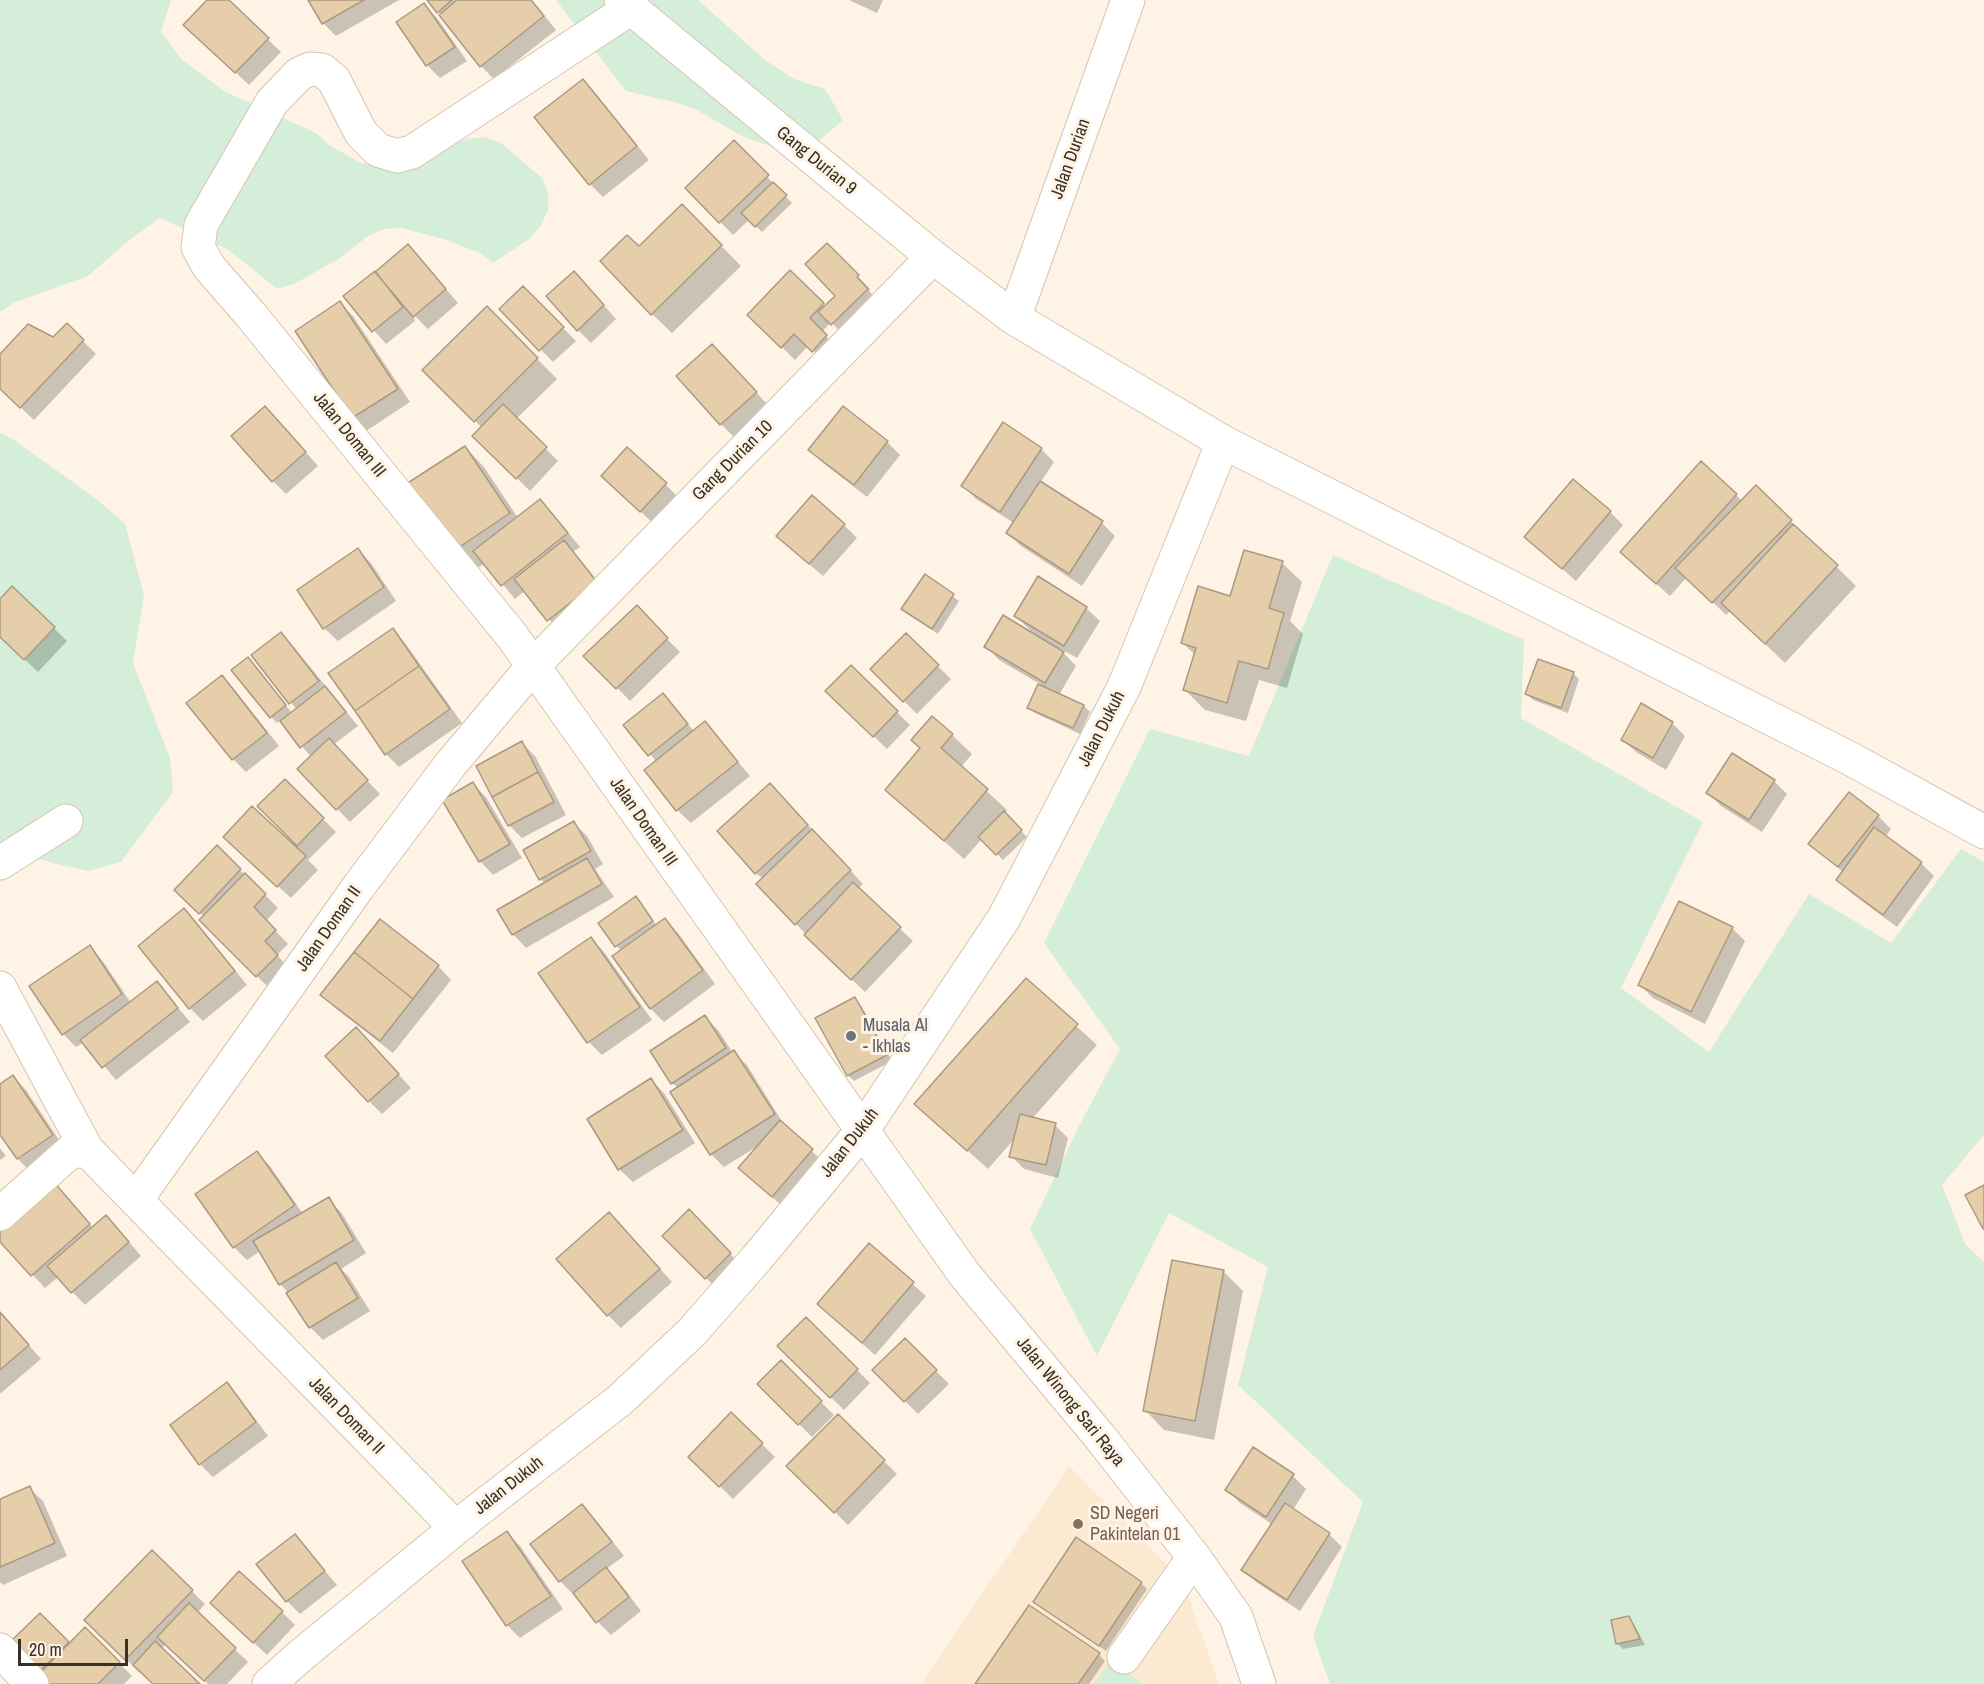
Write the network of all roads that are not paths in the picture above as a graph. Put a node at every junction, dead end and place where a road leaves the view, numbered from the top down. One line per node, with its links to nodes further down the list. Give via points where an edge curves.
1 (1128, 0): 4 (street, Jalan Durian)
2 (626, 4): 3 (street, Gang Durian 9); 6 (street, Jalan Doman III, via 412,152 397,156 378,150 361,133 334,80 322,70 298,74 272,102 201,225 198,247 209,267)
3 (933, 257): 4 (street, Gang Durian 9); 6 (street, Gang Durian 10)
4 (1014, 318): 5 (street, Gang Durian 9)
5 (1223, 442): 8 (street, Gang Durian 9, via 1840,754); 11 (street, Jalan Dukuh, via 1124,687 1009,908)
6 (533, 666): 11 (street, Jalan Doman III); 13 (street, Jalan Doman II, via 450,765 366,877)
7 (66, 821): 9 (street)
8 (1984, 832)
9 (0, 863)
10 (0, 988): 12 (street, Jalan Doman II)
11 (862, 1131): 15 (street, Jalan Dukuh, via 692,1332 620,1400); 16 (street, Jalan Winong Sari Raya, via 965,1275)
12 (87, 1150): 13 (street, Jalan Doman II); 14 (street, via 70,1152)
13 (136, 1200): 15 (street, Jalan Doman II)
14 (0, 1214)
15 (456, 1528): 20 (street, Jalan Dukuh)
16 (1194, 1557): 18 (street); 21 (street, Jalan Winong Sari Raya, via 1236,1617)
17 (0, 1650): 19 (street)
18 (1124, 1657)
19 (32, 1684)
20 (269, 1684)
21 (1259, 1684)

